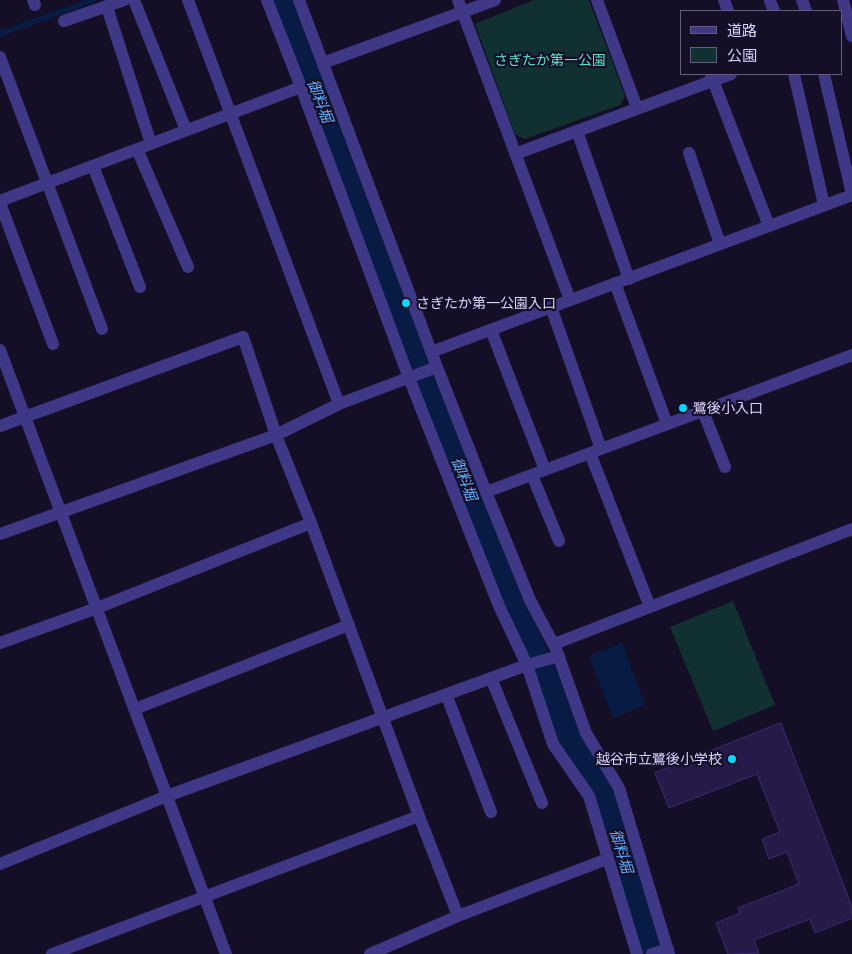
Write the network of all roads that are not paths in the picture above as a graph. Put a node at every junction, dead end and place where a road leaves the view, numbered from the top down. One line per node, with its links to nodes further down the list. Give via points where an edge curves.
1 (124, 0): 10 (street)
2 (134, 0): 22 (street)
3 (188, 0): 21 (street)
4 (267, 0): 19 (street)
5 (299, 0): 14 (street)
6 (495, 0): 9 (street)
7 (597, 0): 20 (street)
8 (843, 0): 12 (street)
9 (460, 6): 14 (street); 27 (street)
10 (107, 7): 11 (street); 24 (street)
11 (64, 22)
12 (848, 33)
13 (0, 57): 29 (street)
14 (323, 63): 45 (street)
15 (725, 75): 18 (street)
16 (794, 75): 32 (street)
17 (824, 75): 30 (street)
18 (712, 77): 20 (street); 33 (street)
19 (301, 87): 21 (street); 48 (street)
20 (637, 108): 23 (street)
21 (232, 113): 22 (street); 49 (street)
22 (186, 130): 24 (street)
23 (577, 131): 27 (street); 36 (street)
24 (151, 144): 25 (street)
25 (137, 149): 28 (street); 35 (street)
26 (689, 153): 34 (street)
27 (515, 154): 39 (street)
28 (93, 166): 29 (street); 38 (street)
29 (48, 183): 31 (street); 41 (street)
30 (852, 194): 32 (street)
31 (0, 202): 43 (street)
32 (824, 206): 33 (street)
33 (769, 226): 34 (street)
34 (720, 244): 36 (street)
35 (188, 267)
36 (628, 278): 37 (street)
37 (615, 283): 39 (street); 52 (street)
38 (140, 288)
39 (570, 300): 40 (street)
40 (551, 307): 42 (street); 55 (street)
41 (102, 329)
42 (491, 330): 45 (street); 57 (street)
43 (53, 344)
44 (0, 350): 51 (street)
45 (431, 352): 47 (street)
46 (852, 355): 50 (street)
47 (434, 368): 48 (street); 59 (street)
48 (412, 376): 49 (street); 71 (street, via 499,606)
49 (339, 404): 54 (street)
50 (703, 410): 52 (street); 56 (street)
51 (25, 416): 53 (street); 54 (street, via 243,337); 60 (street)
52 (667, 424): 55 (street)
53 (0, 426)
54 (276, 435): 60 (street); 61 (street)
55 (596, 451): 57 (street); 65 (street)
56 (725, 467)
57 (545, 470): 58 (street)
58 (532, 475): 59 (street); 64 (street)
59 (486, 492): 69 (street, via 530,600)
60 (62, 512): 63 (street); 66 (street)
61 (312, 523): 66 (street); 67 (street)
62 (852, 529): 65 (street)
63 (0, 534)
64 (558, 541)
65 (650, 607): 69 (street)
66 (98, 608): 68 (street); 74 (street)
67 (349, 625): 74 (street); 75 (street)
68 (0, 644)
69 (554, 644): 70 (street)
70 (559, 656): 71 (street); 84 (street, via 586,733 619,788)
71 (529, 664): 72 (street); 80 (street, via 554,744 589,796)
72 (491, 678): 73 (street); 77 (street)
73 (446, 694): 75 (street); 78 (street)
74 (135, 709): 76 (street)
75 (383, 718): 76 (street); 79 (street)
76 (167, 796): 81 (street); 82 (street)
77 (542, 803)
78 (491, 812)
79 (419, 816): 82 (street); 83 (street)
80 (607, 859): 83 (street); 88 (street)
81 (0, 864)
82 (205, 896): 85 (street); 86 (street)
83 (458, 916): 87 (street)
84 (663, 952)
85 (52, 954)
86 (226, 954)
87 (370, 954)
88 (636, 954)

